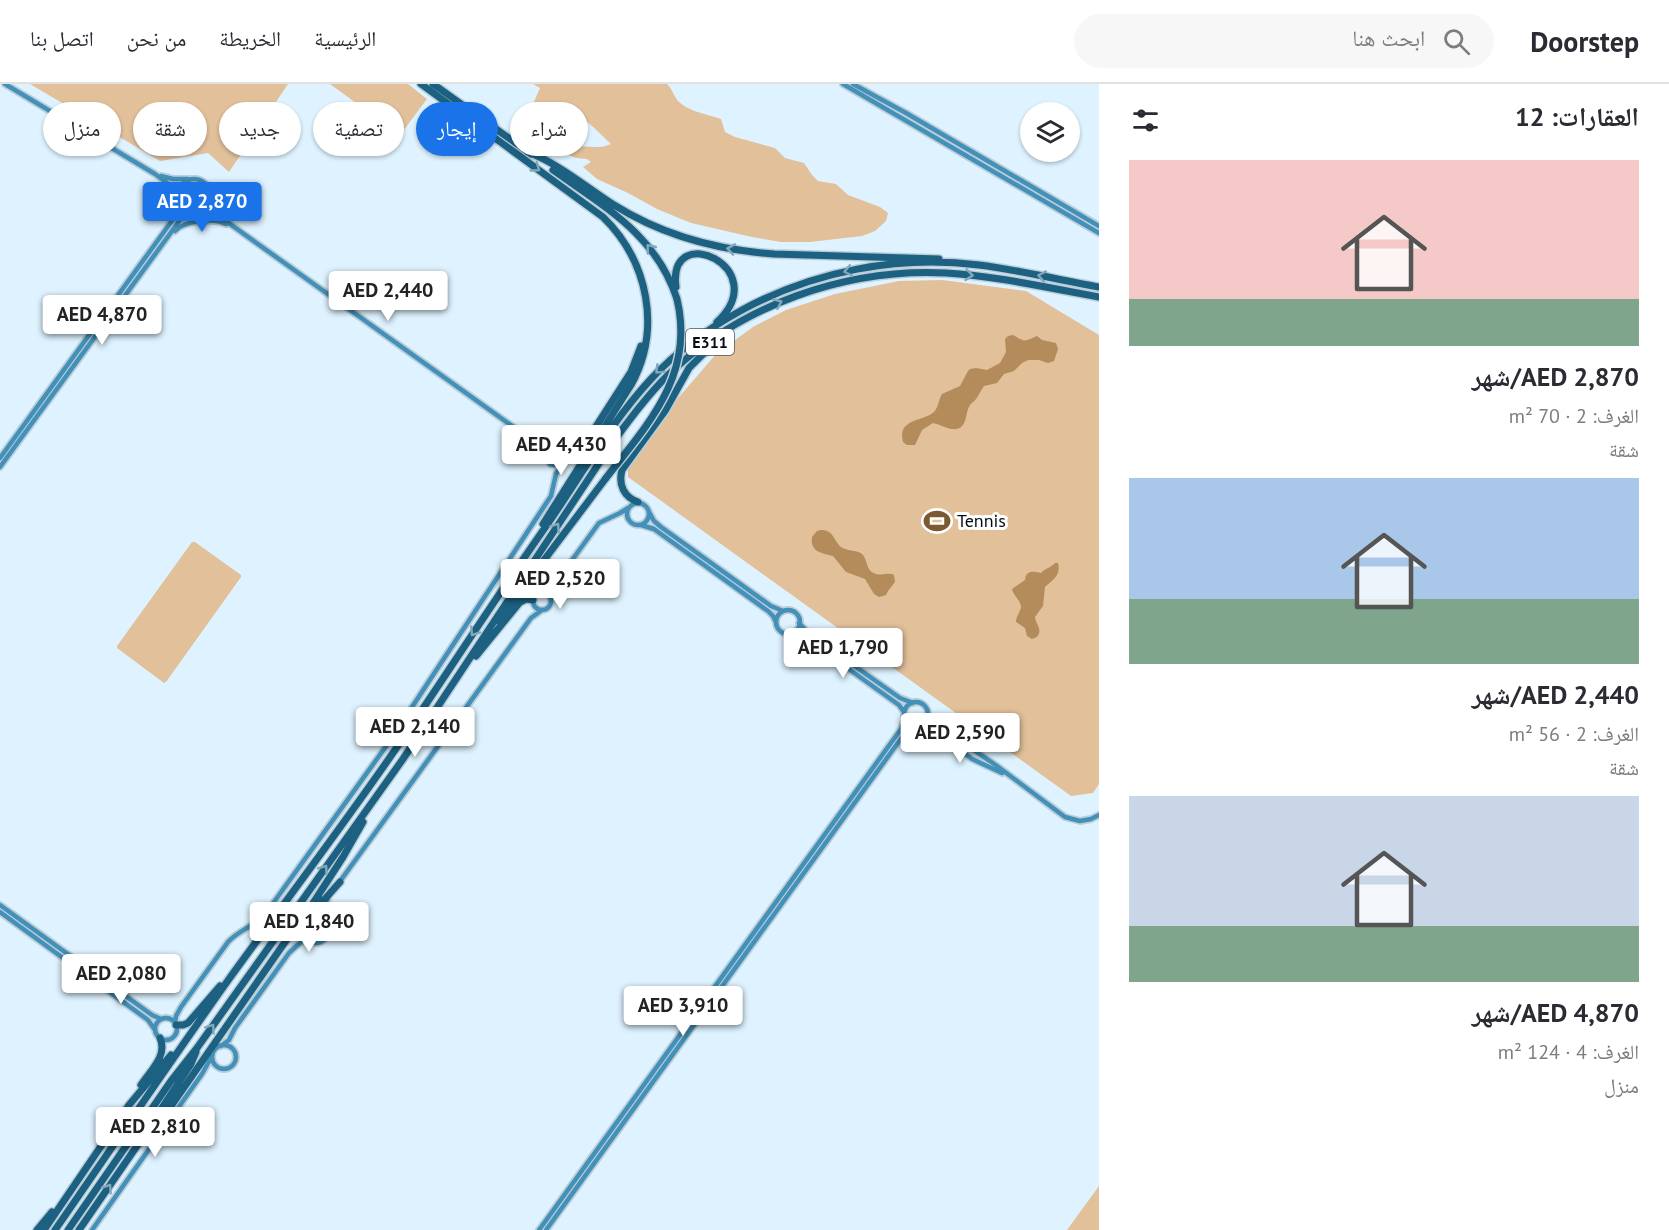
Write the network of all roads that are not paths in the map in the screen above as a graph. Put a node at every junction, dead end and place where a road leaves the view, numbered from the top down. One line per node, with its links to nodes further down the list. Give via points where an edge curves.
1 (4, 84): 9 (street)
2 (421, 84): 27 (highway, one-way to 27, via 611,225 635,262)
3 (433, 84): 6 (highway)
4 (843, 84): 19 (street)
5 (853, 84): 12 (street)
6 (510, 139)
7 (534, 156): 26 (highway, one-way to 7, via 662,265 640,236)
8 (538, 156): 21 (highway, one-way to 8, via 920,257 761,253 709,245 636,217)
9 (155, 174): 10 (street); 14 (street, via 170,185)
10 (189, 179): 13 (street, via 203,181); 14 (street, via 179,187)
11 (1040, 184): 12 (street)
12 (1037, 190): 17 (street)
13 (211, 193): 15 (street, via 207,205); 16 (street)
14 (178, 198): 15 (street, via 184,208); 22 (street, via 176,216)
15 (195, 211): 16 (street, via 216,215); 20 (street, via 181,218)
16 (230, 224): 18 (street)
17 (1099, 226)
18 (236, 228): 20 (street, via 212,220 183,225); 30 (street)
19 (1099, 232)
20 (168, 237): 23 (street)
21 (977, 265): 24 (highway, E311, one-way to 21); 29 (highway, E311, one-way to 29, via 906,263 836,274 769,297)
22 (139, 267): 23 (street); 34 (street)
23 (133, 284): 37 (street)
24 (1099, 287)
25 (1099, 297): 28 (highway, E311, one-way to 25, via 830,285 902,273 968,275)
26 (677, 299): 29 (highway, via 675,270 685,257 706,255 728,270 733,283 732,303); 45 (highway, bridge, via 681,337 670,385 656,412)
27 (647, 305): 32 (highway, via 643,341 631,372 587,439); 46 (highway, via 646,342 635,377)
28 (761, 311): 39 (highway, via 695,361 665,411 625,465 622,487 628,497); 56 (highway, E311, one-way to 28, via 645,400 700,349)
29 (704, 334): 46 (highway, E311, one-way to 46, via 671,359 642,389)
30 (533, 441): 31 (street); 33 (street)
31 (553, 443): 32 (street); 33 (street, via 546,448)
32 (562, 445): 36 (street, via 567,455)
33 (545, 456): 35 (street)
34 (0, 458)
35 (548, 462): 36 (street); 38 (street)
36 (562, 464): 38 (street)
37 (0, 467)
38 (555, 482): 80 (street, via 551,496 387,745 266,913 228,942)
39 (638, 502): 40 (street); 41 (street)
40 (628, 508): 42 (street); 43 (street)
41 (649, 512): 44 (street, via 647,521); 52 (street, via 657,524)
42 (611, 517): 43 (street); 47 (street, via 599,523)
43 (629, 522): 44 (street)
44 (641, 525): 54 (street, via 654,529 731,584 771,613)
45 (568, 526): 48 (highway, via 536,579); 56 (highway)
46 (526, 553): 77 (highway, E311, one-way to 77, via 392,753)
47 (556, 582): 48 (street, via 550,590); 49 (street)
48 (542, 592): 49 (street); 50 (street, via 536,594)
49 (550, 600): 51 (street)
50 (533, 602): 51 (street); 53 (street); 58 (highway, via 521,600 487,645)
51 (543, 610): 53 (street)
52 (783, 611): 54 (street); 55 (street, via 796,613)
53 (531, 618): 67 (street)
54 (776, 622): 57 (street, via 781,631)
55 (799, 623): 57 (street); 59 (street, via 900,698)
56 (488, 632): 58 (highway, E311)
57 (791, 633): 60 (street, via 801,635 897,703)
58 (467, 664): 65 (highway, E311)
59 (913, 703): 60 (street); 61 (street, via 925,706)
60 (904, 712): 62 (street)
61 (928, 714): 63 (street, via 926,721); 64 (street, via 937,725)
62 (905, 718): 63 (street); 89 (street, via 901,729)
63 (918, 725): 64 (street, via 933,729 979,763); 89 (street, via 905,733)
64 (1010, 777): 66 (street, via 1070,819 1086,821)
65 (375, 799): 68 (highway); 88 (highway, E311, one-way to 65)
66 (1099, 815)
67 (340, 882): 68 (highway, via 324,900 320,901); 70 (street)
68 (318, 896): 72 (highway, via 309,910)
69 (0, 905): 79 (street)
70 (324, 908): 72 (street); 73 (street)
71 (0, 912): 78 (street)
72 (316, 920): 73 (street); 74 (street, via 306,925)
73 (327, 926): 75 (street, via 324,940)
74 (305, 932): 75 (street); 76 (street); 95 (highway, via 299,928 292,932 169,1108)
75 (312, 942): 76 (street)
76 (298, 944): 84 (street)
77 (229, 979): 82 (highway, via 188,1023); 86 (highway, E311)
78 (108, 990): 79 (street); 83 (street, via 148,1020)
79 (121, 992): 81 (street, via 152,1015)
80 (181, 1007): 81 (street); 82 (street)
81 (164, 1018): 82 (street); 83 (street)
82 (176, 1024): 85 (street, via 173,1037)
83 (155, 1030): 85 (street)
84 (231, 1036): 87 (street); 90 (street)
85 (160, 1038): 94 (highway, via 161,1056)
86 (186, 1040): 94 (highway); 99 (highway, E311)
87 (221, 1046): 90 (street); 91 (street)
88 (197, 1048): 95 (highway, via 191,1064); 100 (highway, E311)
89 (674, 1048): 103 (street); 104 (street)
90 (232, 1049): 92 (street, via 233,1065)
91 (212, 1056): 92 (street); 93 (street)
92 (219, 1068): 93 (street)
93 (202, 1074): 102 (street)
94 (129, 1105): 96 (highway)
95 (136, 1147): 101 (highway, one-way to 95)
96 (64, 1200): 97 (highway); 98 (highway)
97 (37, 1230)
98 (44, 1230)
99 (55, 1230)
100 (68, 1230)
101 (79, 1230)
102 (92, 1230)
103 (539, 1230)
104 (546, 1230)

